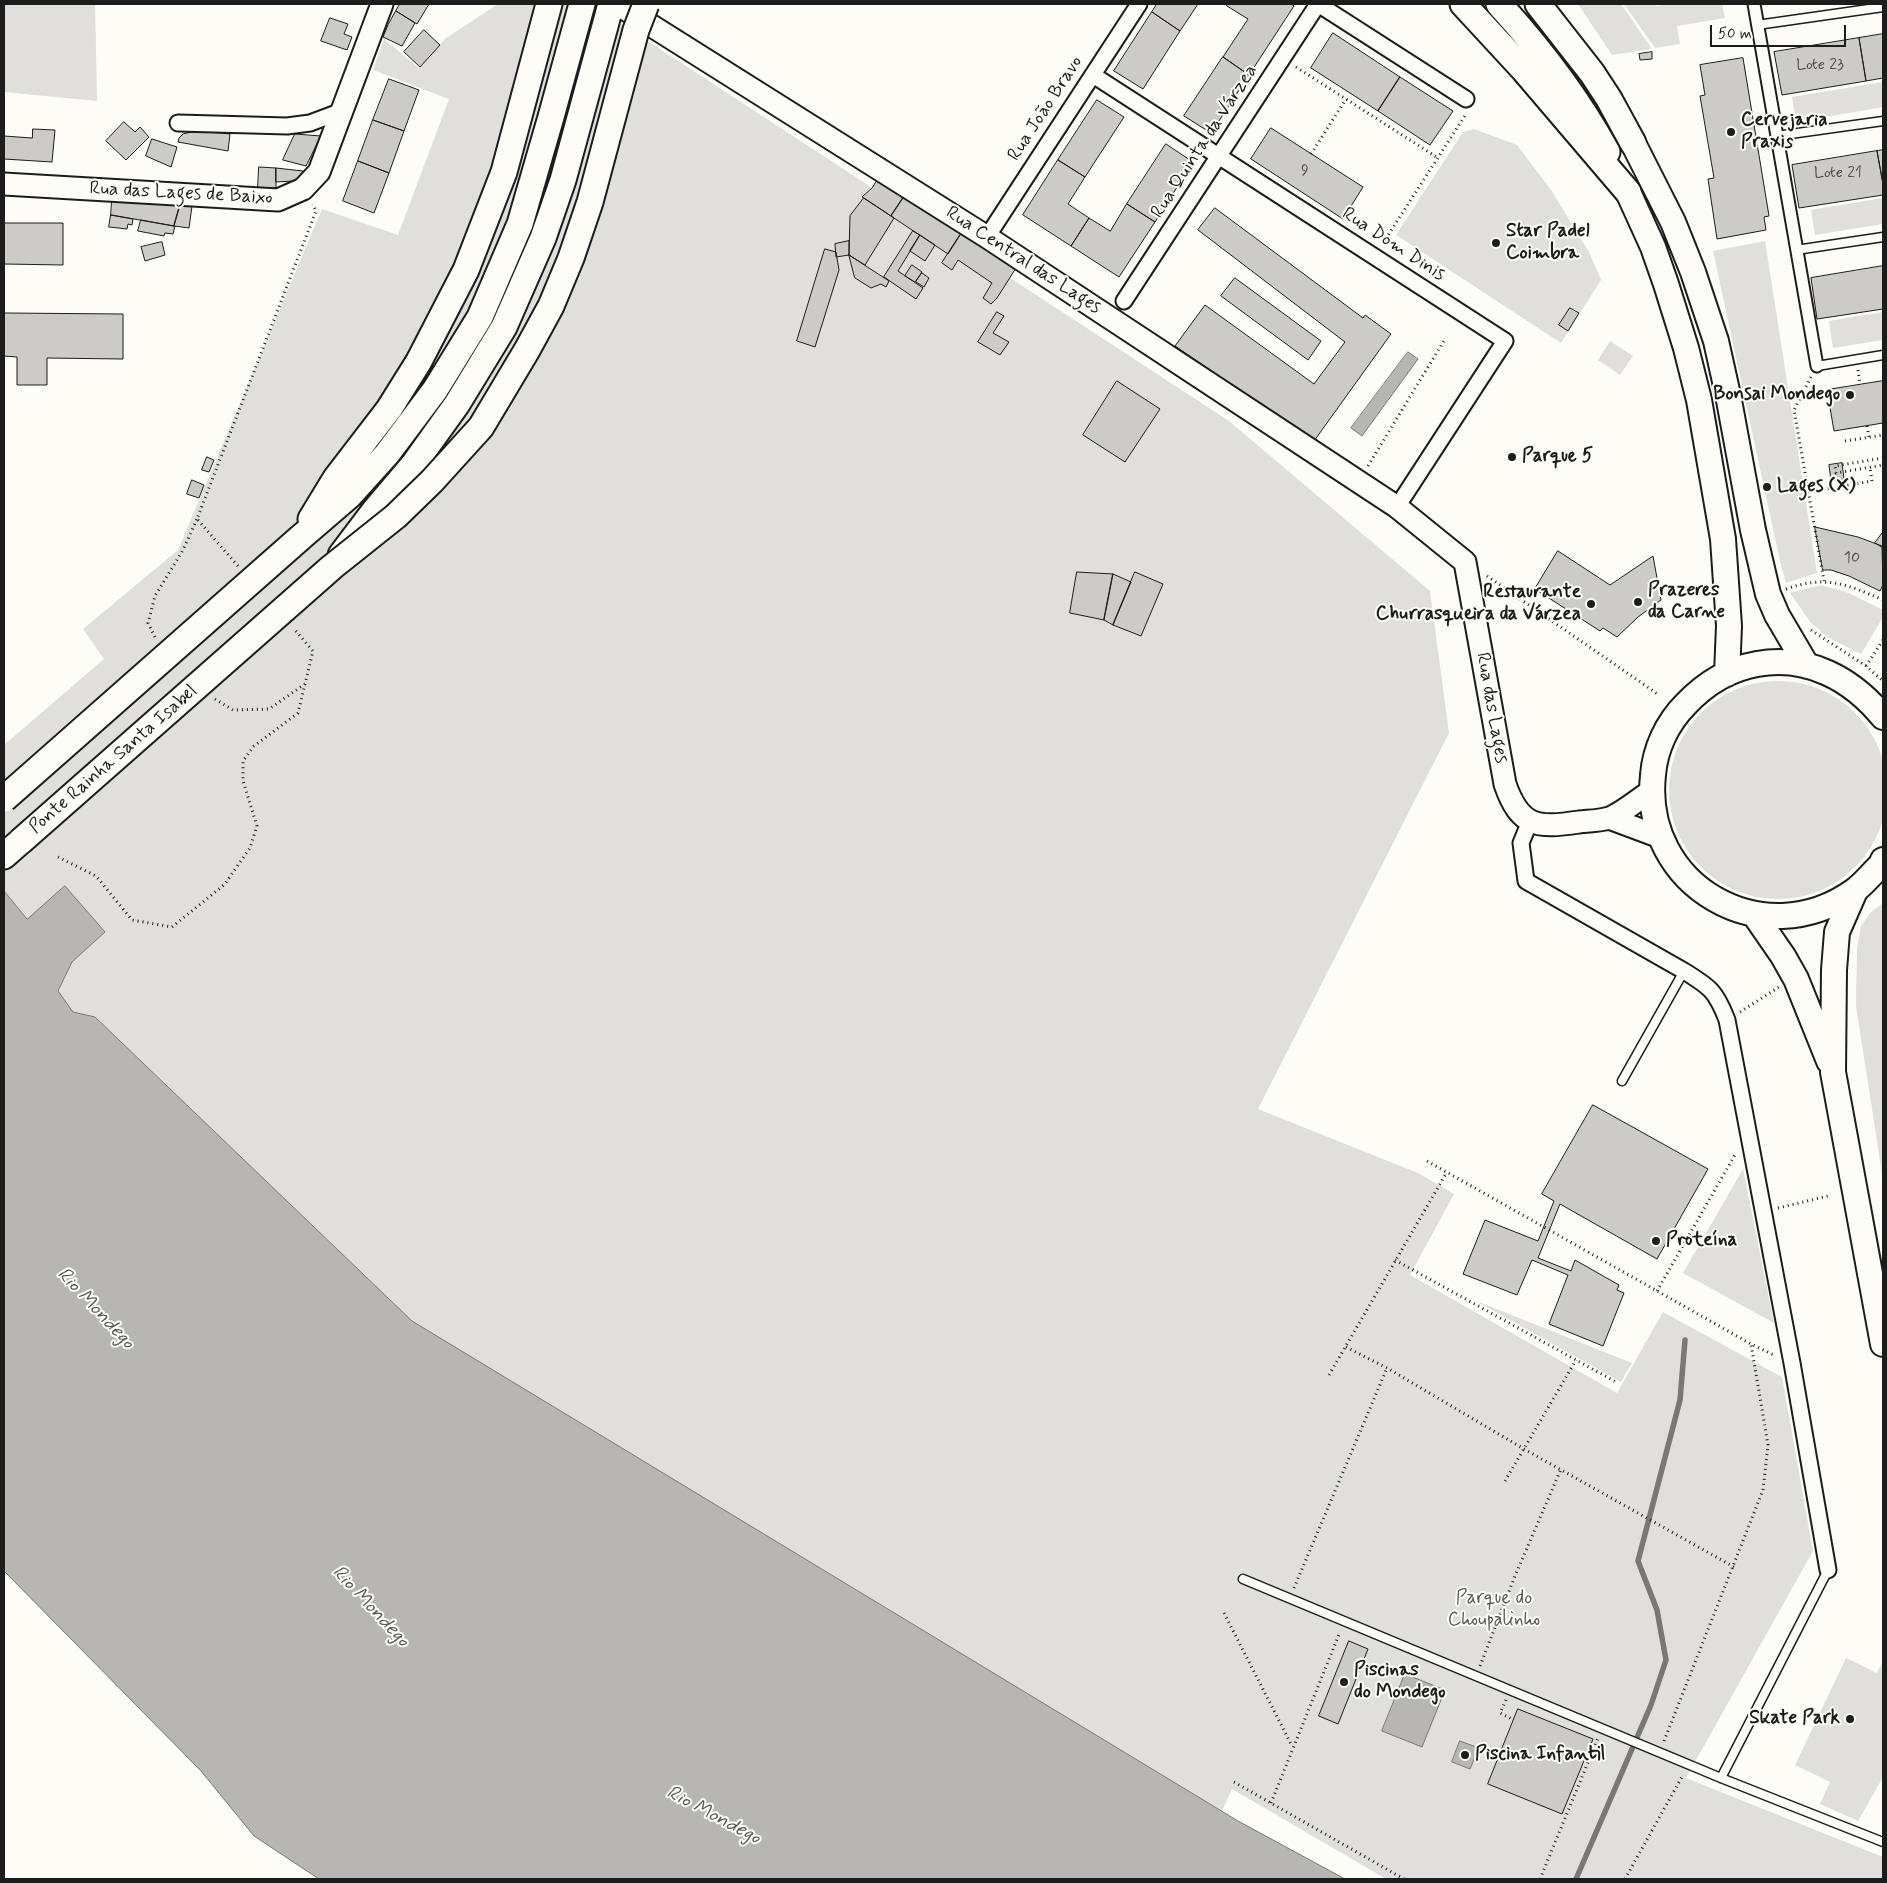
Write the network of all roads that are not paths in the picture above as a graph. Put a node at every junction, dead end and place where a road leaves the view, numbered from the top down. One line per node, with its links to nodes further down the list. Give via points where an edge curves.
1 (382, 4): 19 (main road, Rua das Lages de Baixo)
2 (549, 4): 35 (highway, via 504,172 452,300 389,409 336,478)
3 (582, 4): 35 (highway, via 520,224 480,317 435,390 387,454 350,495)
4 (612, 4): 36 (highway, bridge, via 563,180 504,327 475,378)
5 (617, 4): 27 (main road, Rua Central das Lages)
6 (646, 4): 36 (highway, bridge, via 571,258 528,350 481,427 396,516)
7 (1139, 4): 17 (street, Rua João Bravo)
8 (1318, 4): 18 (street); 24 (street, Rua Quinta da Várzea)
9 (1463, 4): 26 (highway)
10 (1499, 4): 26 (highway, via 1542,53 1586,113)
11 (1538, 4): 16 (highway)
12 (1556, 4): 16 (highway)
13 (1754, 4): 15 (street)
14 (1883, 7): 15 (lane)
15 (1757, 25): 22 (street)
16 (1592, 73): 23 (highway)
17 (1093, 75): 24 (street, Rua Dom Dinis); 27 (street, Rua João Bravo)
18 (1466, 99)
19 (342, 111): 21 (street, via 310,123 287,126); 25 (main road, Rua das Lages de Baixo, via 319,172 304,189 278,200)
20 (1883, 121): 22 (lane)
21 (178, 123)
22 (1776, 136): 29 (street)
23 (1633, 142): 37 (main road, via 1674,222 1716,341 1768,594)
24 (1219, 156): 30 (street, Rua Quinta da Várzea); 33 (street, Rua Dom Dinis, via 1505,341)
25 (4, 184)
26 (1628, 192): 38 (main road, via 1666,284 1699,400 1723,539 1729,626)
27 (988, 237): 33 (main road, Rua Central das Lages)
28 (1883, 237): 29 (lane)
29 (1796, 250): 32 (street)
30 (1124, 301)
31 (1883, 355): 32 (lane)
32 (1817, 366)
33 (1397, 507): 34 (main road, Rua Central das Lages)
34 (1422, 527): 43 (main road, Rua das Lages, via 1465,562 1505,784 1514,806)
35 (300, 538): 41 (highway, bridge)
36 (332, 567): 45 (highway, Ponte Rainha Santa Isabel, bridge)
37 (1808, 666): 38 (main road, via 1766,663 1746,666); 39 (main road, via 1831,674 1869,700)
38 (1727, 674): 40 (main road, via 1699,690 1677,713 1663,737 1654,763)
39 (1883, 717)
40 (1651, 791): 42 (main road); 44 (main road)
41 (4, 798)
42 (1609, 818): 43 (main road, via 1549,826); 44 (main road)
43 (1530, 821): 49 (street, via 1521,843 1526,881)
44 (1660, 837): 48 (main road, via 1671,859 1687,879 1729,907)
45 (4, 856)
46 (1883, 860): 47 (main road)
47 (1855, 891): 48 (main road, via 1807,913 1780,917); 50 (main road, via 1836,939)
48 (1754, 914): 50 (main road, via 1796,979)
49 (1684, 971): 51 (lane); 53 (street, via 1709,987 1720,1000 1727,1020)
50 (1833, 1072): 52 (main road)
51 (1622, 1081)
52 (1883, 1344)
53 (1828, 1570): 55 (lane)
54 (1243, 1578): 55 (lane)
55 (1720, 1778): 56 (lane)
56 (1883, 1842)

